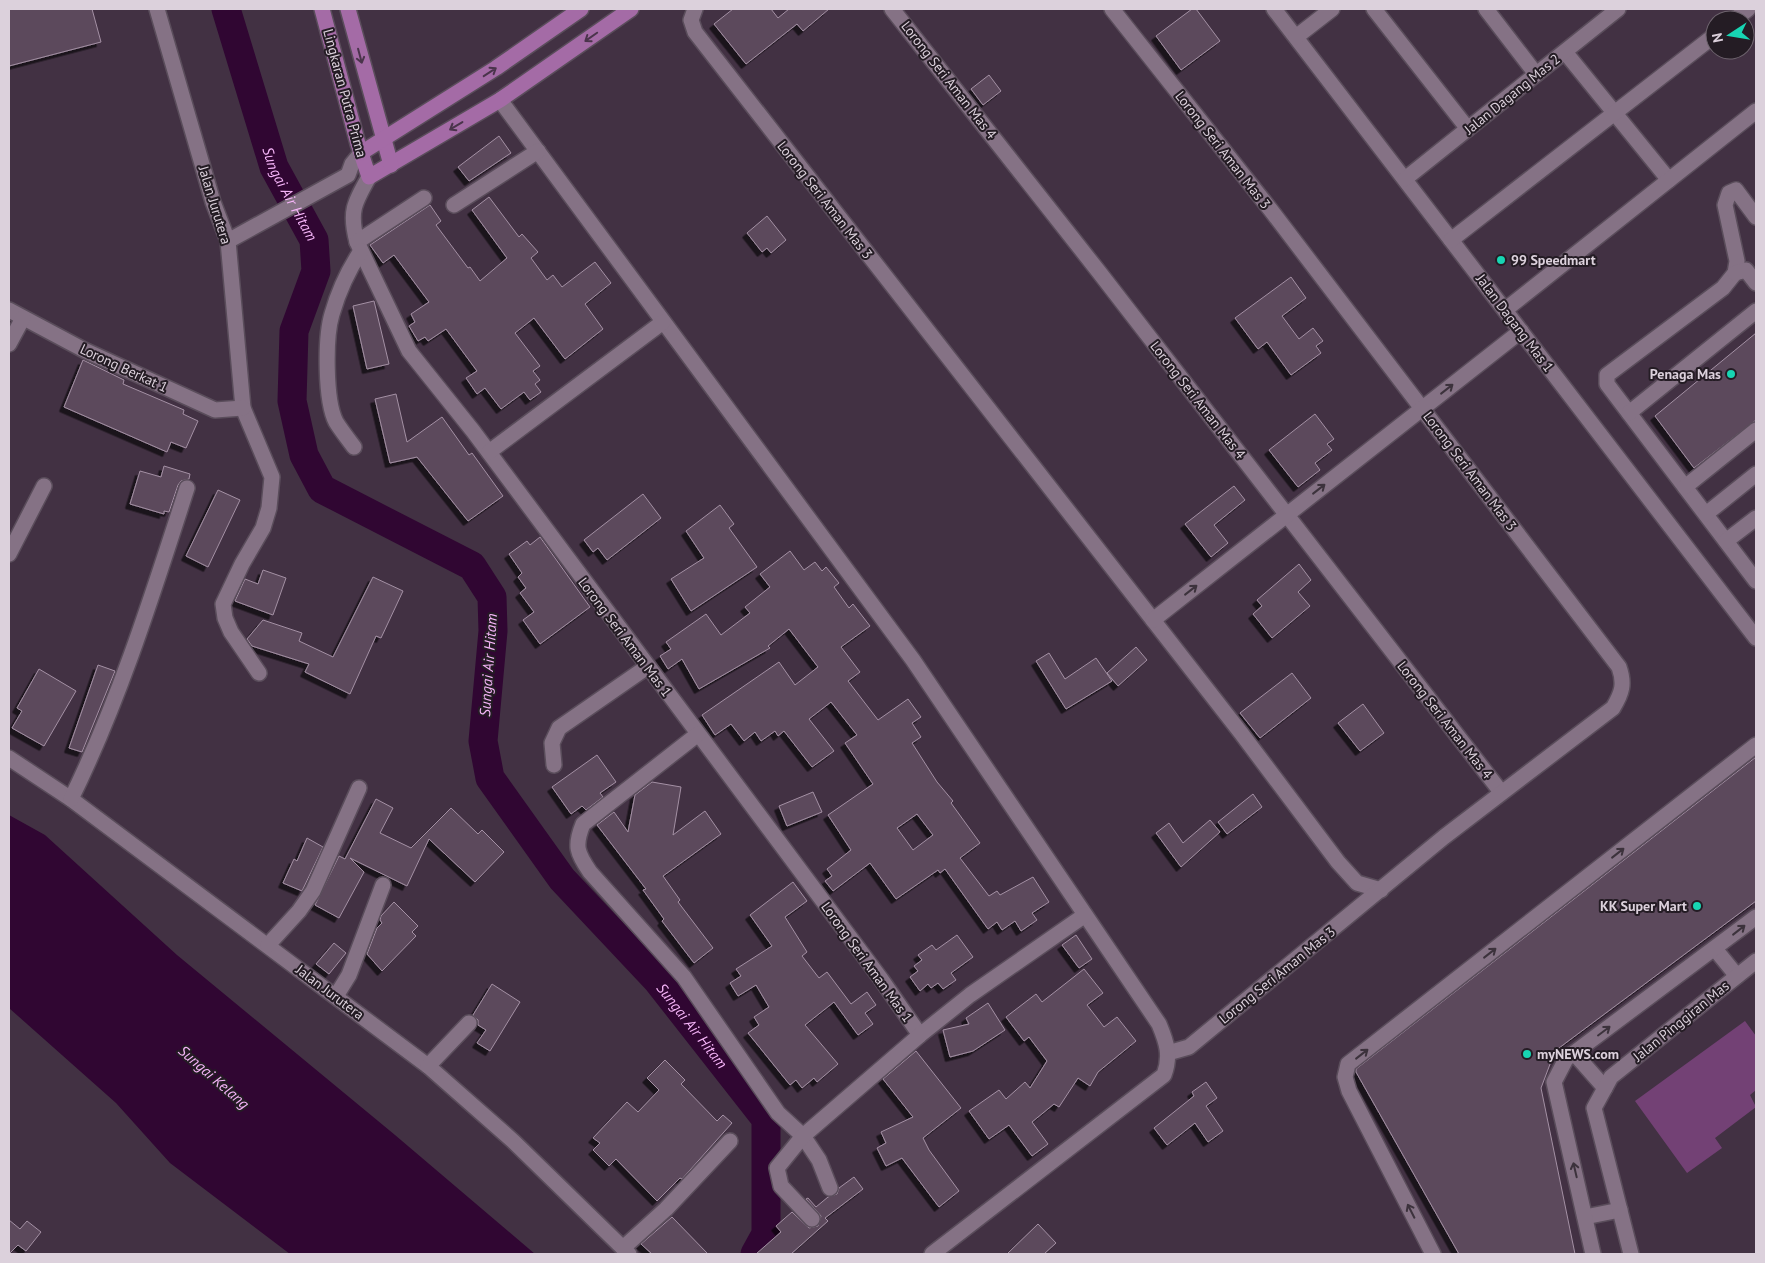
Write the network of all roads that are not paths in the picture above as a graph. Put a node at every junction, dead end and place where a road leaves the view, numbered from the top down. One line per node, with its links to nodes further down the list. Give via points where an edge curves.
1 (157, 9): 34 (street, Jalan Jurutera, via 213,202)
2 (322, 9): 24 (main road, Lingkaran Putra Prima)
3 (348, 9): 22 (main road, Lingkaran Putra Prima, one-way to 22)
4 (581, 9): 22 (main road, one-way to 4, via 496,68)
5 (631, 9): 18 (main road, one-way to 18)
6 (892, 9): 56 (street, Lorong Seri Aman Mas 4)
7 (1112, 9): 46 (street, Lorong Seri Aman Mas 3)
8 (1274, 9): 14 (street, Jalan Dagang Mas 1)
9 (1332, 9): 14 (street)
10 (1374, 9): 21 (street)
11 (1486, 9): 17 (street)
12 (1618, 9): 16 (street, Jalan Dagang Mas 2)
13 (693, 12): 61 (street, Lorong Seri Aman Mas 3, via 691,20 695,32)
14 (1296, 37): 28 (street, Jalan Dagang Mas 1)
15 (1705, 43): 20 (street)
16 (1565, 52): 17 (street, Jalan Dagang Mas 2); 20 (street)
17 (1536, 74): 21 (street, Jalan Dagang Mas 2)
18 (500, 100): 23 (street); 25 (main road, one-way to 25)
19 (1756, 111): 29 (street)
20 (1615, 113): 29 (street); 33 (street)
21 (1468, 129): 28 (street, Jalan Dagang Mas 2)
22 (382, 140): 24 (main road); 25 (main road, Lingkaran Putra Prima)
23 (538, 152): 31 (street); 42 (street)
24 (361, 153): 26 (street); 27 (main road, Lingkaran Putra Prima)
25 (391, 165): 27 (main road)
26 (348, 176): 27 (street, via 358,180); 34 (street)
27 (369, 177): 35 (street, Lorong Seri Aman Mas 1, via 354,202 352,226)
28 (1405, 179): 33 (street, Jalan Dagang Mas 1)
29 (1669, 180): 39 (street)
30 (424, 198): 35 (street)
31 (454, 205)
32 (1756, 217): 36 (street, via 1736,190 1729,193 1725,205 1737,261)
33 (1452, 240): 39 (street, Jalan Dagang Mas 1)
34 (228, 241): 45 (street, Jalan Jurutera)
35 (359, 247): 49 (street, via 331,315 327,371 329,401 336,421); 50 (street, Lorong Seri Aman Mas 1, via 409,351)
36 (1735, 273): 37 (street, via 1746,270); 47 (street, via 1723,288 1607,375 1607,384)
37 (1756, 283)
38 (9, 310): 41 (street, Lorong Berkat 1)
39 (1505, 310): 43 (street, Jalan Dagang Mas 1)
40 (1756, 311): 47 (street)
41 (23, 318): 44 (street); 45 (street, Lorong Berkat 1, via 215,410)
42 (664, 322): 50 (street); 74 (street, via 913,660)
43 (1521, 331): 46 (street, one-way to 43); 62 (street, Jalan Dagang Mas 1)
44 (9, 344)
45 (243, 408): 64 (street, Jalan Jurutera, via 272,477 269,508 263,528 223,604 231,632)
46 (1422, 408): 56 (street, one-way to 46); 70 (street, Lorong Seri Aman Mas 3, via 1620,667 1624,682 1613,708)
47 (1629, 413): 53 (street)
48 (1756, 430): 53 (street)
49 (354, 447)
50 (489, 452): 63 (street, Lorong Seri Aman Mas 1)
51 (1756, 474): 55 (street)
52 (44, 486): 59 (street)
53 (1685, 487): 55 (street)
54 (187, 488): 71 (street, via 140,633 90,760)
55 (1706, 514): 58 (street)
56 (1286, 515): 61 (street, one-way to 56); 70 (street, Lorong Seri Aman Mas 4)
57 (1756, 518): 58 (street)
58 (1726, 541): 60 (street)
59 (9, 554)
60 (1756, 581)
61 (1153, 620): 73 (street, Lorong Seri Aman Mas 3, via 1338,862 1357,883)
62 (1756, 638)
63 (647, 667): 65 (street, Lorong Seri Aman Mas 1); 68 (street, via 559,728 552,743)
64 (259, 673)
65 (698, 734): 82 (street, Lorong Seri Aman Mas 1); 87 (street, via 583,824 576,840 579,856 684,978 778,1113)
66 (1756, 745): 95 (street, one-way to 66, via 1349,1091 1345,1077 1348,1064)
67 (9, 758): 71 (street, Jalan Jurutera)
68 (554, 765)
69 (359, 788): 76 (street, via 313,892)
70 (1501, 792): 73 (street, Lorong Seri Aman Mas 3)
71 (71, 799): 76 (street, Jalan Jurutera)
72 (383, 885): 80 (street, via 350,975)
73 (1381, 890): 83 (street, Lorong Seri Aman Mas 3, via 1189,1047)
74 (1085, 915): 82 (street, via 970,995); 83 (street, via 1159,1024)
75 (1756, 917): 77 (street, one-way to 75)
76 (268, 945): 80 (street, Jalan Jurutera)
77 (1718, 946): 79 (street); 84 (street, one-way to 77)
78 (1756, 961): 79 (street, Jalan Pinggiran Mas)
79 (1741, 974): 86 (street, Jalan Pinggiran Mas, via 1611,1077)
80 (336, 996): 85 (street, Jalan Jurutera)
81 (469, 1023): 85 (street)
82 (920, 1035): 87 (street)
83 (1168, 1053): 94 (street, via 1169,1062 1164,1075)
84 (1574, 1053): 86 (street); 91 (street, one-way to 84, via 1554,1082 1566,1059)
85 (428, 1066): 93 (street, Jalan Jurutera, via 513,1141)
86 (1605, 1088): 90 (street, Jalan Pinggiran Mas, via 1594,1108)
87 (803, 1136): 89 (street, via 819,1160); 92 (street, via 777,1168 781,1186)
88 (730, 1142): 93 (street)
89 (830, 1188)
90 (1620, 1210): 91 (street); 97 (street, Jalan Pinggiran Mas)
91 (1585, 1217): 96 (street)
92 (812, 1219)
93 (626, 1251)
94 (932, 1254)
95 (1433, 1254)
96 (1593, 1254)
97 (1631, 1254)

